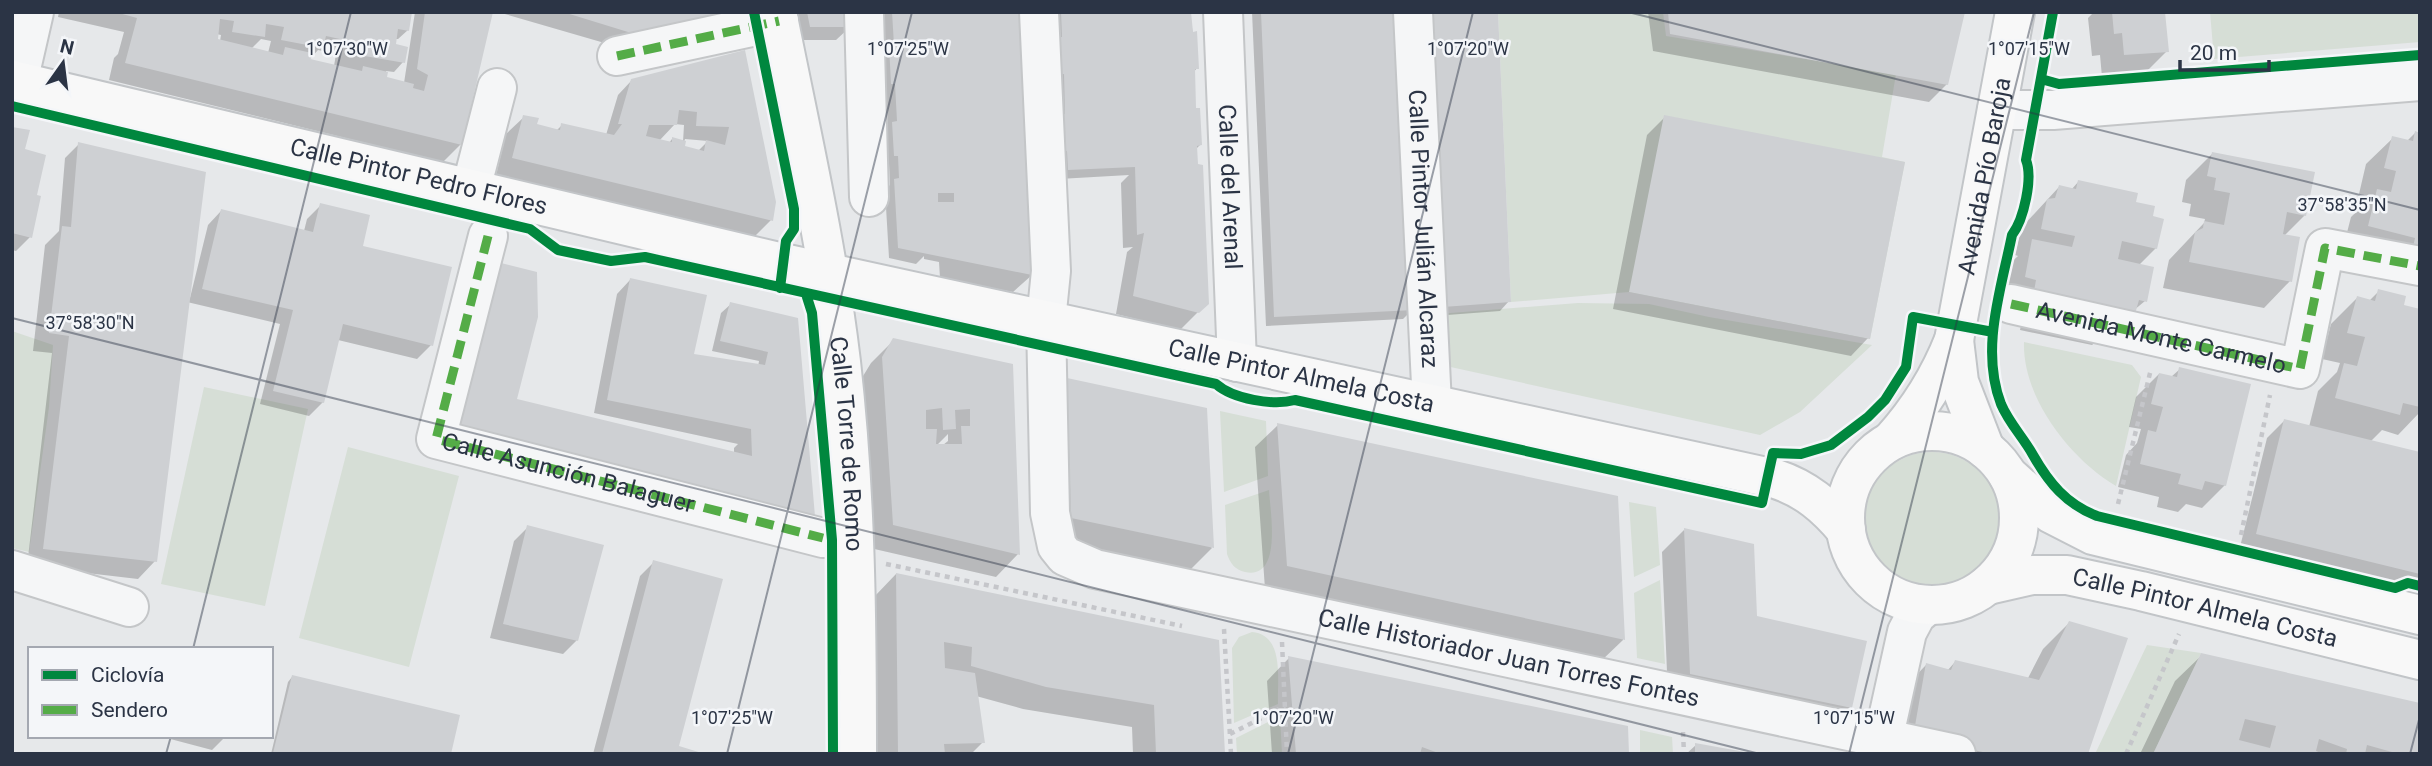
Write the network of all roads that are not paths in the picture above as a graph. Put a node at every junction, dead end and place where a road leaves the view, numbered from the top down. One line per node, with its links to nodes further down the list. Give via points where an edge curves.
1 (34, 12): 9 (street)
2 (864, 12): 14 (street)
3 (1039, 12): 19 (street, via 1051,271)
4 (1223, 12): 21 (street, Calle del Arenal)
5 (1413, 12): 22 (street, Calle Pintor Julián Alcaraz)
6 (2015, 12): 12 (main road, Avenida Pío Baroja)
7 (778, 17): 8 (street); 17 (main road, Calle Torre de Romo)
8 (617, 56)
9 (15, 81): 13 (main road, Calle Pintor Pedro Flores)
10 (2420, 81): 12 (street, via 2053,110)
11 (497, 88): 13 (street)
12 (1997, 110): 20 (main road, Avenida Pío Baroja)
13 (471, 189): 17 (main road, Calle Pintor Pedro Flores)
14 (869, 197)
15 (488, 236): 28 (street, Calle Asunción Balaguer, via 436,439)
16 (2420, 267): 18 (street, Avenida Monte Carmelo, via 2325,248 2300,369)
17 (827, 273): 19 (main road, Calle Pintor Almela Costa); 36 (main road, Calle Torre de Romo, via 842,373 856,546)
18 (2011, 304)
19 (1046, 321): 21 (main road, Calle Pintor Almela Costa); 35 (street, Calle Historiador Juan Torres Fontes, via 1050,513 1057,546 1065,556 1095,569)
20 (1954, 340): 23 (main road, Avenida Pío Baroja, via 1928,395); 24 (main road, Avenida Pío Baroja, via 1959,382)
21 (1237, 362): 22 (main road, Calle Pintor Almela Costa)
22 (1432, 405): 26 (main road, Calle Pintor Almela Costa)
23 (1892, 440): 24 (main road, via 1933,430 1961,435); 25 (main road)
24 (1997, 462): 30 (main road, via 2020,514 2017,540 2006,565); 33 (main road, Calle Pintor Almela Costa, via 2050,513 2092,535)
25 (1860, 468): 26 (main road, Calle Pintor Almela Costa, via 1818,479); 27 (main road, via 1846,504)
26 (1776, 479): 27 (main road, Calle Pintor Almela Costa, via 1813,496)
27 (1846, 530): 32 (main road, via 1866,575)
28 (823, 538)
29 (12, 570): 31 (street)
30 (1988, 585): 32 (main road, via 1970,597); 34 (main road, Calle Pintor Almela Costa, via 2032,575 2075,577)
31 (129, 607)
32 (1911, 612): 35 (street)
33 (2420, 615)
34 (2420, 660)
35 (1882, 746): 37 (street, Calle Historiador Juan Torres Fontes)
36 (857, 754)
37 (1956, 754)

